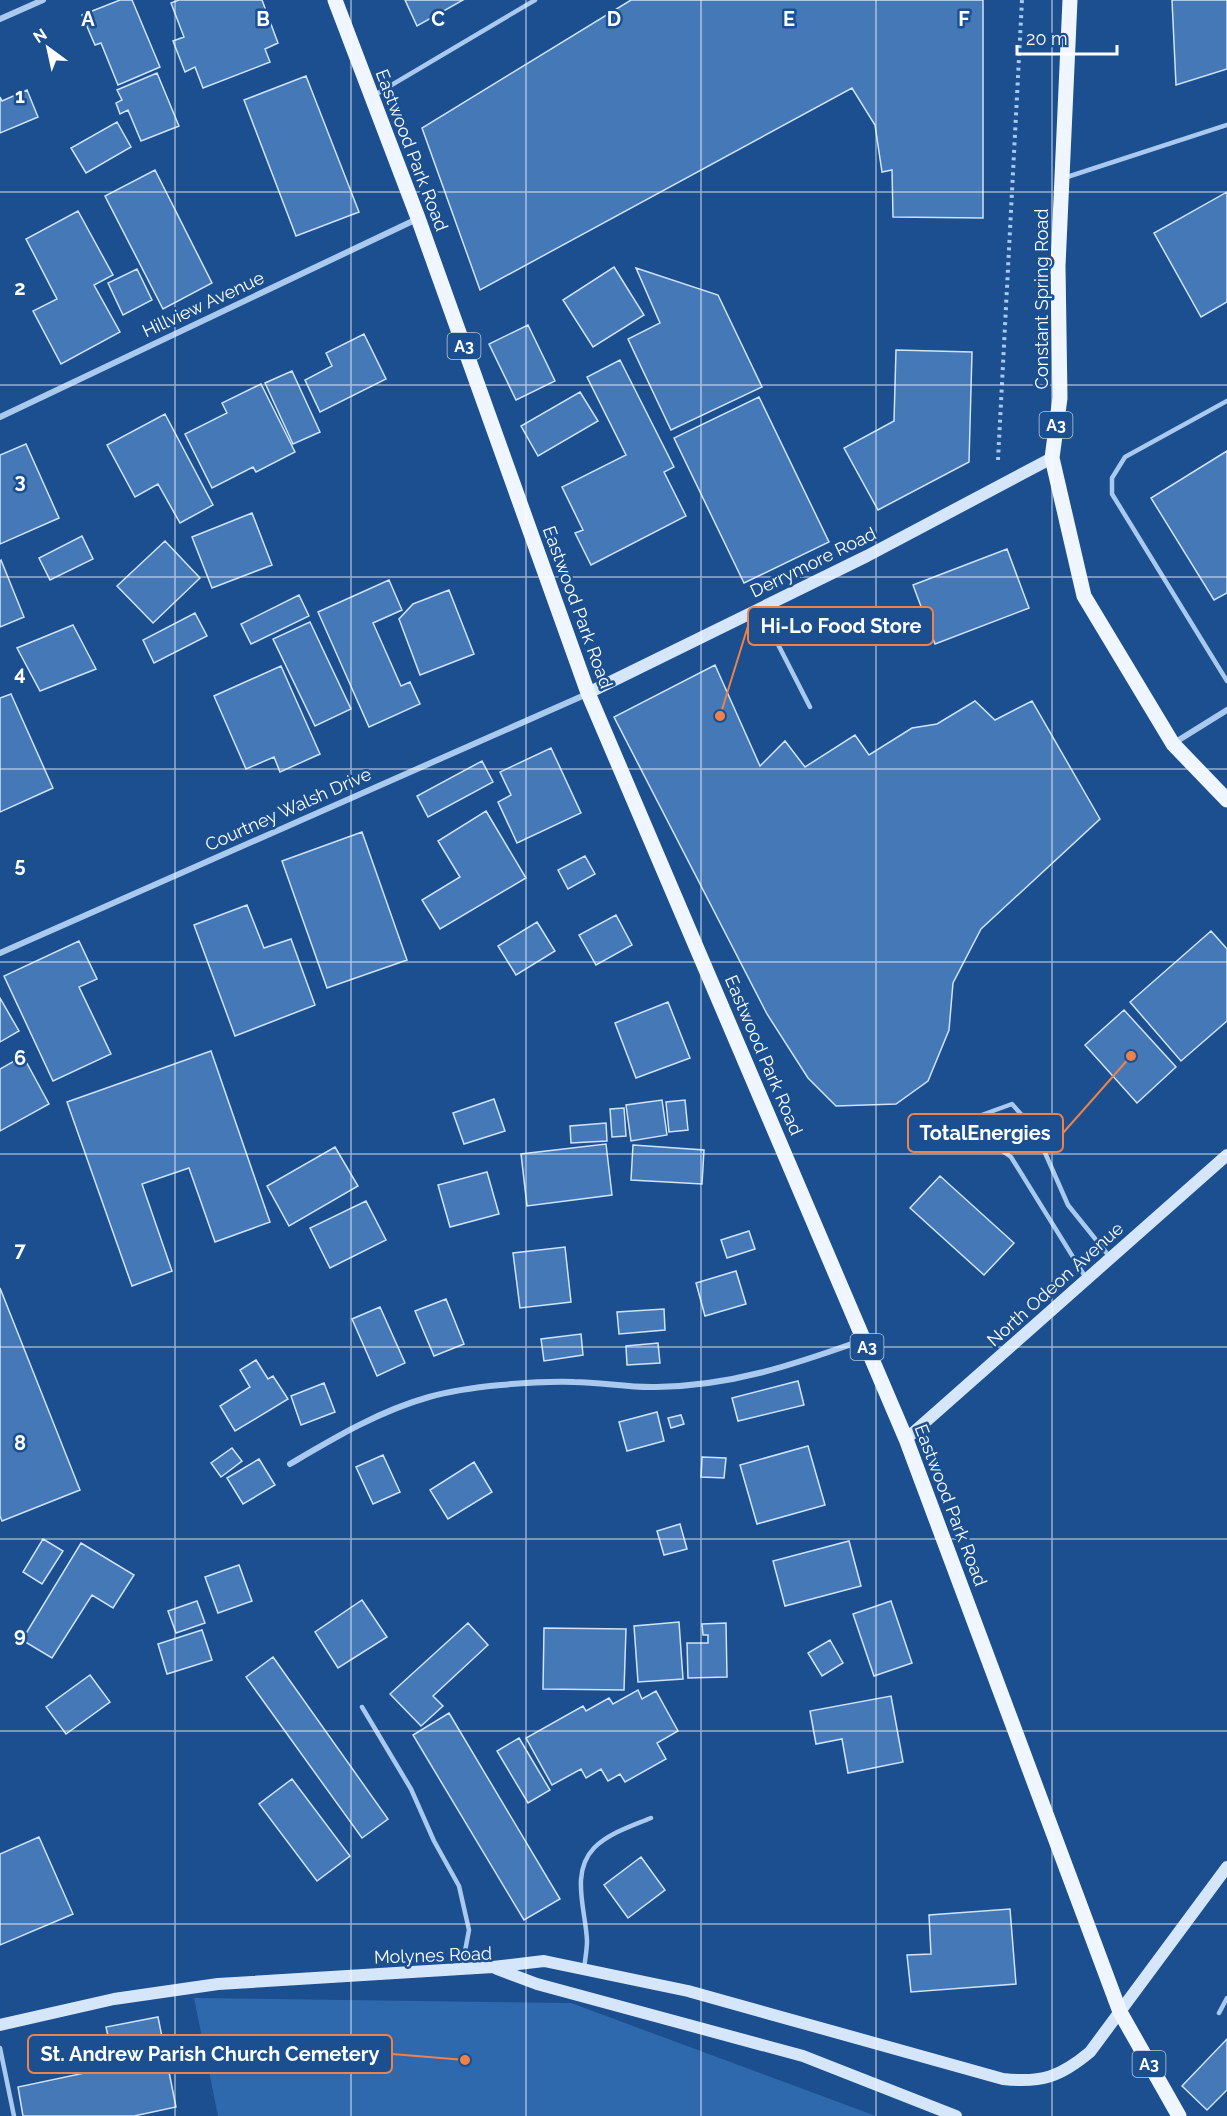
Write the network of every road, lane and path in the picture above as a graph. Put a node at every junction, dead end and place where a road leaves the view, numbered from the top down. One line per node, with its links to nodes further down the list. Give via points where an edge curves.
1 (43, 0): 6 (street)
2 (335, 0): 7 (main road, Eastwood Park Road / A3)
3 (536, 0): 7 (lane)
4 (1022, 0): 14 (path)
5 (1070, 0): 9 (main road, Constant Spring Road / A3)
6 (0, 20)
7 (371, 97): 10 (main road, Eastwood Park Road / A3)
8 (1227, 125): 9 (lane)
9 (1062, 179): 13 (main road, Constant Spring Road / A3, via 1058,266 1060,398)
10 (418, 218): 12 (street, Hillview Avenue); 17 (main road, Eastwood Park Road / A3)
11 (1227, 400): 16 (lane, via 1125,457 1112,478 1112,494)
12 (0, 417)
13 (1052, 459): 14 (main road, Derrymore Road); 20 (main road, Constant Spring Road / A3, via 1084,596)
14 (996, 488): 15 (main road, Derrymore Road)
15 (760, 608): 17 (main road, Derrymore Road); 18 (lane)
16 (1227, 681)
17 (588, 693): 22 (street, Courtney Walsh Drive); 26 (main road, Eastwood Park Road / A3)
18 (810, 707)
19 (1227, 710): 20 (street)
20 (1173, 744): 21 (main road, Constant Spring Road / A3)
21 (1227, 800)
22 (0, 953)
23 (1227, 1155): 24 (main road, North Odeon Avenue)
24 (1111, 1258): 25 (main road, North Odeon Avenue); 25 (lane, via 1068,1204 1035,1130 1012,1104 979,1116 985,1139 1011,1157)
25 (1087, 1280): 27 (main road, North Odeon Avenue)
26 (864, 1340): 27 (main road, Eastwood Park Road / A3); 28 (street, via 782,1369 727,1382 655,1388 562,1382 430,1396 355,1426)
27 (906, 1440): 36 (main road, Eastwood Park Road / A3)
28 (290, 1464)
29 (362, 1707): 33 (lane, via 411,1789 459,1886 469,1930)
30 (651, 1818): 34 (lane, via 613,1834 594,1848 583,1866 581,1893 587,1941)
31 (1227, 1867): 36 (main road)
32 (493, 1967): 33 (main road, Molynes Road); 34 (main road, via 544,1961); 41 (main road, Molynes Road, via 537,1984 803,2056)
33 (462, 1969): 38 (main road, Molynes Road, via 218,1984 114,1999)
34 (584, 1969): 36 (main road, via 688,1991 1003,2079 1026,2082 1051,2078 1072,2067 1090,2052)
35 (1227, 1998): 37 (lane)
36 (1120, 2012): 42 (main road, Eastwood Park Road / A3)
37 (1219, 2013)
38 (0, 2025)
39 (0, 2048): 40 (lane)
40 (14, 2116)
41 (956, 2116)
42 (1179, 2116)

